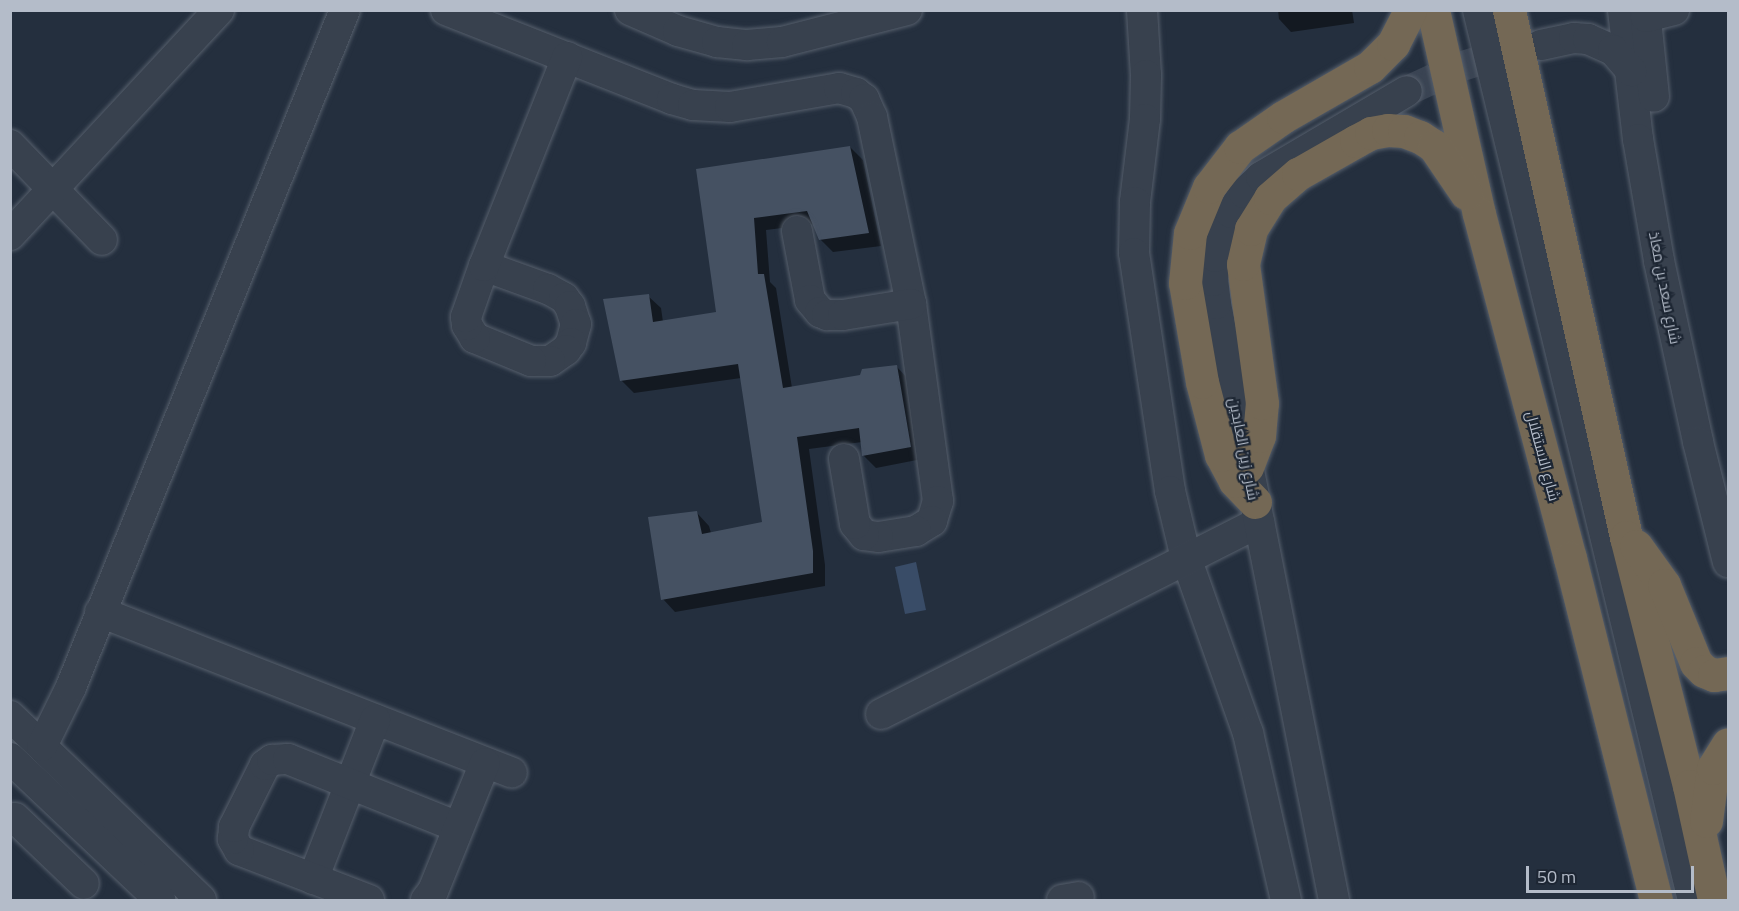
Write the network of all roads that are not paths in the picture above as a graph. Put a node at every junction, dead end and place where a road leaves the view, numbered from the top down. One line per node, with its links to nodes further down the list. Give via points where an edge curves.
1 (219, 10): 20 (street)
2 (345, 10): 35 (street)
3 (446, 10): 16 (street)
4 (630, 10): 5 (street, via 687,34 747,45 782,42)
5 (907, 10)
6 (1142, 10): 33 (street, via 1145,119 1135,202 1134,253 1170,491)
7 (1410, 10): 31 (highway, via 1393,44 1371,67 1283,117 1240,147 1209,187 1190,233 1185,283 1202,382 1224,462)
8 (1433, 10): 21 (highway, شارع الاستقلال)
9 (1467, 10): 58 (street)
10 (1478, 10): 59 (street)
11 (1509, 10): 32 (highway)
12 (1607, 10): 14 (street)
13 (1647, 12): 17 (street, شارع سعد بن معاذ); 27 (street, شارع سعد بن معاذ)
14 (1574, 38): 15 (street); 17 (street, via 1588,39 1612,50)
15 (1542, 45)
16 (567, 57): 25 (street); 26 (street, via 672,99 712,107 749,105 839,88 856,93 864,99 872,117)
17 (1631, 71): 27 (street, شارع سعد بن معاذ, via 1640,149)
18 (1407, 91): 29 (street, شارع زين العابدين, via 1261,177 1244,193 1221,234 1215,257 1215,292)
19 (10, 145): 20 (street)
20 (52, 190): 23 (street); 24 (street)
21 (1479, 213): 29 (highway, via 1434,146 1404,131 1371,133 1298,174 1270,198 1251,229 1243,264 1262,403 1259,436); 57 (highway, شارع الاستقلال)
22 (797, 231): 26 (street, via 810,300 820,312 843,315)
23 (10, 235)
24 (102, 240)
25 (484, 266)
26 (911, 304): 28 (street, via 938,501 932,521 916,531 878,537 864,535 855,524)
27 (1680, 323): 30 (street, شارع سعد بن معاذ); 34 (street, شارع سعد بن معاذ)
28 (844, 459)
29 (1247, 466): 31 (street, شارع زين العابدين)
30 (1728, 479)
31 (1257, 512): 33 (street); 56 (street, شارع زين العابدين)
32 (1626, 537): 36 (highway, via 1664,585 1696,663 1714,675); 48 (highway)
33 (1186, 558): 37 (street); 55 (street, via 1248,733)
34 (1728, 562)
35 (100, 612): 39 (street); 41 (street)
36 (1728, 674)
37 (881, 714)
38 (10, 716): 41 (street)
39 (375, 720): 43 (street); 46 (street, via 499,768)
40 (1725, 752): 48 (highway, via 1710,781)
41 (50, 753): 44 (street); 47 (street)
42 (10, 758): 44 (street)
43 (350, 784): 46 (street); 49 (street); 49 (street, via 288,759 272,760 259,772 234,827 233,839 244,854)
44 (40, 786): 45 (street); 47 (street)
45 (13, 821): 50 (street)
46 (458, 827): 54 (street)
47 (123, 845): 50 (street); 51 (street); 52 (street)
48 (1704, 853): 60 (highway)
49 (313, 879): 53 (street)
50 (76, 892)
51 (160, 900)
52 (201, 900)
53 (369, 900)
54 (426, 900)
55 (1286, 900)
56 (1334, 900)
57 (1656, 900)
58 (1680, 900)
59 (1693, 900)
60 (1714, 900)

